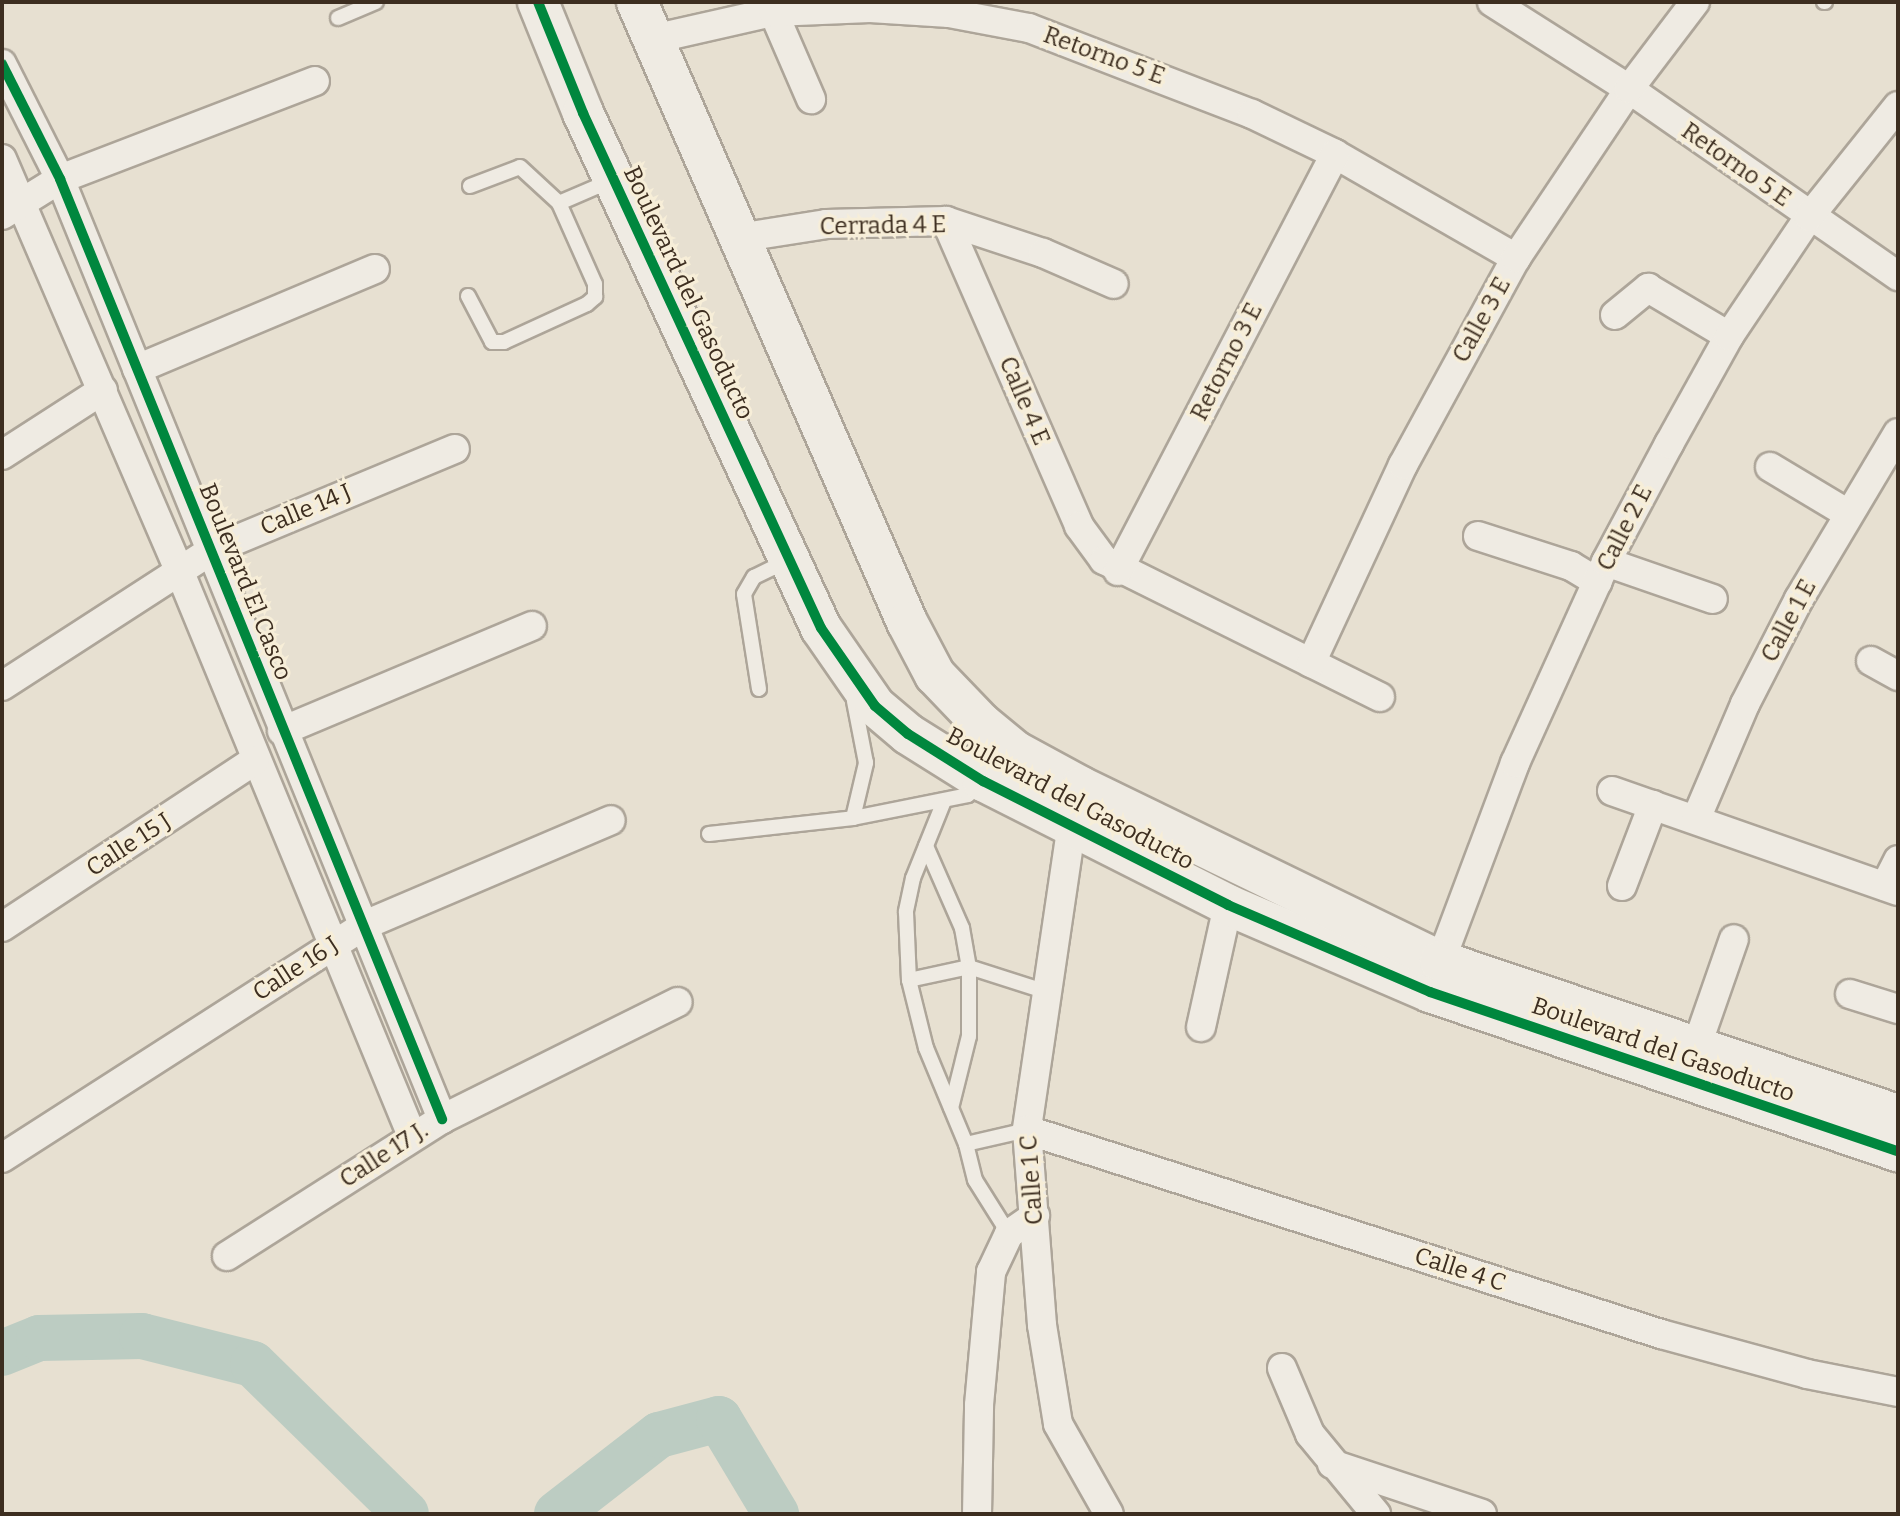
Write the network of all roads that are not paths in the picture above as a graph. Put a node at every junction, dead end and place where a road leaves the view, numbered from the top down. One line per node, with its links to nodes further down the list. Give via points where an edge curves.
1 (376, 2): 7 (lane)
2 (538, 2): 17 (street, Boulevard del Gasoducto)
3 (637, 2): 8 (street, Boulevard del Gasoducto)
4 (1492, 2): 11 (street, Retorno 5 E)
5 (1695, 2): 11 (street, Calle 3 E)
6 (771, 7): 8 (street, Retorno 5 E); 12 (street); 14 (street, Retorno 5 E, via 949,13 1029,28 1252,114)
7 (338, 18)
8 (653, 39): 23 (street, Boulevard del Gasoducto)
9 (2, 64): 16 (street, Boulevard El Casco)
10 (315, 81): 16 (street)
11 (1629, 89): 21 (street, Retorno 5 E); 24 (street, Calle 3 E)
12 (811, 99)
13 (1898, 106): 21 (street, Calle 2 E)
14 (1335, 154): 24 (street, Retorno 5 E); 42 (street, Retorno 3 E)
15 (2, 159): 20 (street)
16 (71, 175): 20 (street); 31 (street, Boulevard El Casco)
17 (614, 179): 19 (lane); 40 (street, Boulevard del Gasoducto)
18 (470, 186): 19 (lane, via 520,167)
19 (559, 203): 28 (lane, via 595,284 595,297 504,342 492,342)
20 (13, 208): 32 (street)
21 (1809, 217): 26 (street, Retorno 5 E); 30 (street, Calle 2 E)
22 (946, 221): 23 (street, Cerrada 4 E, via 826,224); 27 (street, Cerrada 4 E, via 1043,253); 42 (street, Calle 4 E, via 1079,526)
23 (738, 238): 53 (street, Boulevard del Gasoducto, via 907,622 935,675)
24 (1516, 258): 47 (street, Calle 3 E, via 1403,465)
25 (375, 269): 31 (street)
26 (1898, 276)
27 (1114, 284)
28 (468, 296)
29 (1615, 315): 30 (street, via 1648,288)
30 (1729, 336): 43 (street, Calle 2 E)
31 (137, 369): 39 (street, Boulevard El Casco)
32 (103, 390): 35 (street); 41 (street)
33 (1898, 433): 37 (street, Calle 1 E)
34 (455, 449): 39 (street, Calle 14 J)
35 (2, 455)
36 (1770, 467): 37 (street)
37 (1847, 513): 62 (street, Calle 1 E, via 1745,704)
38 (1478, 536): 43 (street)
39 (212, 550): 41 (street, Calle 14 J); 54 (street, Boulevard El Casco)
40 (790, 560): 48 (street, Boulevard del Gasoducto); 51 (lane, via 754,577 744,594)
41 (179, 570): 50 (street, Calle 14 J); 55 (street)
42 (1118, 571): 47 (street)
43 (1602, 572): 44 (street); 75 (street, Calle 2 E, via 1515,763)
44 (1713, 599)
45 (532, 626): 54 (street)
46 (1871, 661): 49 (street)
47 (1311, 663): 52 (street)
48 (843, 666): 56 (street, Boulevard del Gasoducto, via 875,706 908,734); 61 (lane, via 866,763)
49 (1898, 676)
50 (2, 686)
51 (759, 689)
52 (1380, 697)
53 (981, 723): 56 (lane); 60 (street, Boulevard del Gasoducto)
54 (282, 731): 70 (street, Boulevard El Casco)
55 (255, 760): 71 (street, Calle 15 J); 73 (street)
56 (983, 781): 58 (lane, via 968,795); 60 (street, Boulevard del Gasoducto)
57 (1612, 791): 59 (street)
58 (944, 801): 61 (lane); 65 (lane)
59 (1653, 805): 62 (street); 67 (street)
60 (1076, 806): 69 (street, Boulevard del Gasoducto); 75 (street, Boulevard del Gasoducto); 77 (street, Calle 1 C)
61 (853, 818): 64 (lane)
62 (1696, 819): 68 (street)
63 (611, 820): 70 (street, Calle 16 J)
64 (709, 834)
65 (926, 846): 74 (lane, via 962,928); 76 (lane, via 906,912)
66 (1898, 860): 68 (street)
67 (1622, 886)
68 (1892, 889)
69 (1228, 905): 75 (street, Boulevard del Gasoducto); 81 (street)
70 (365, 925): 73 (street, Calle 16 J); 85 (street, Boulevard El Casco)
71 (2, 927)
72 (1734, 939): 82 (street)
73 (335, 944): 87 (street); 90 (street, Calle 16 J)
74 (969, 967): 76 (lane); 77 (lane); 83 (lane, via 969,1036)
75 (1435, 977): 82 (street, Boulevard del Gasoducto); 89 (street, Boulevard del Gasoducto)
76 (909, 980): 83 (lane, via 926,1048)
77 (1047, 992): 86 (street, Calle 1 C)
78 (1850, 994): 80 (street)
79 (678, 1002): 85 (street, Calle 17 J.)
80 (1898, 1009)
81 (1201, 1027)
82 (1696, 1048): 84 (street, Boulevard del Gasoducto)
83 (951, 1108): 88 (lane)
84 (1898, 1115)
85 (442, 1119): 87 (street, Calle 17 J.)
86 (1027, 1130): 88 (lane); 91 (street, Calle 1 C); 95 (street, Calle 4 C, via 1661,1334 1807,1374)
87 (412, 1136): 93 (street, Calle 17 J.)
88 (966, 1144): 92 (lane, via 975,1180)
89 (1898, 1151)
90 (2, 1158)
91 (1035, 1216): 92 (street); 99 (street, Calle 1 C, via 1042,1325 1058,1424)
92 (1009, 1234): 98 (street, via 991,1272 979,1405)
93 (227, 1256)
94 (1282, 1368): 96 (street, via 1305,1425)
95 (1898, 1392)
96 (1332, 1464): 97 (street); 100 (street)
97 (1368, 1513)
98 (977, 1514)
99 (1109, 1514)
100 (1482, 1514)

